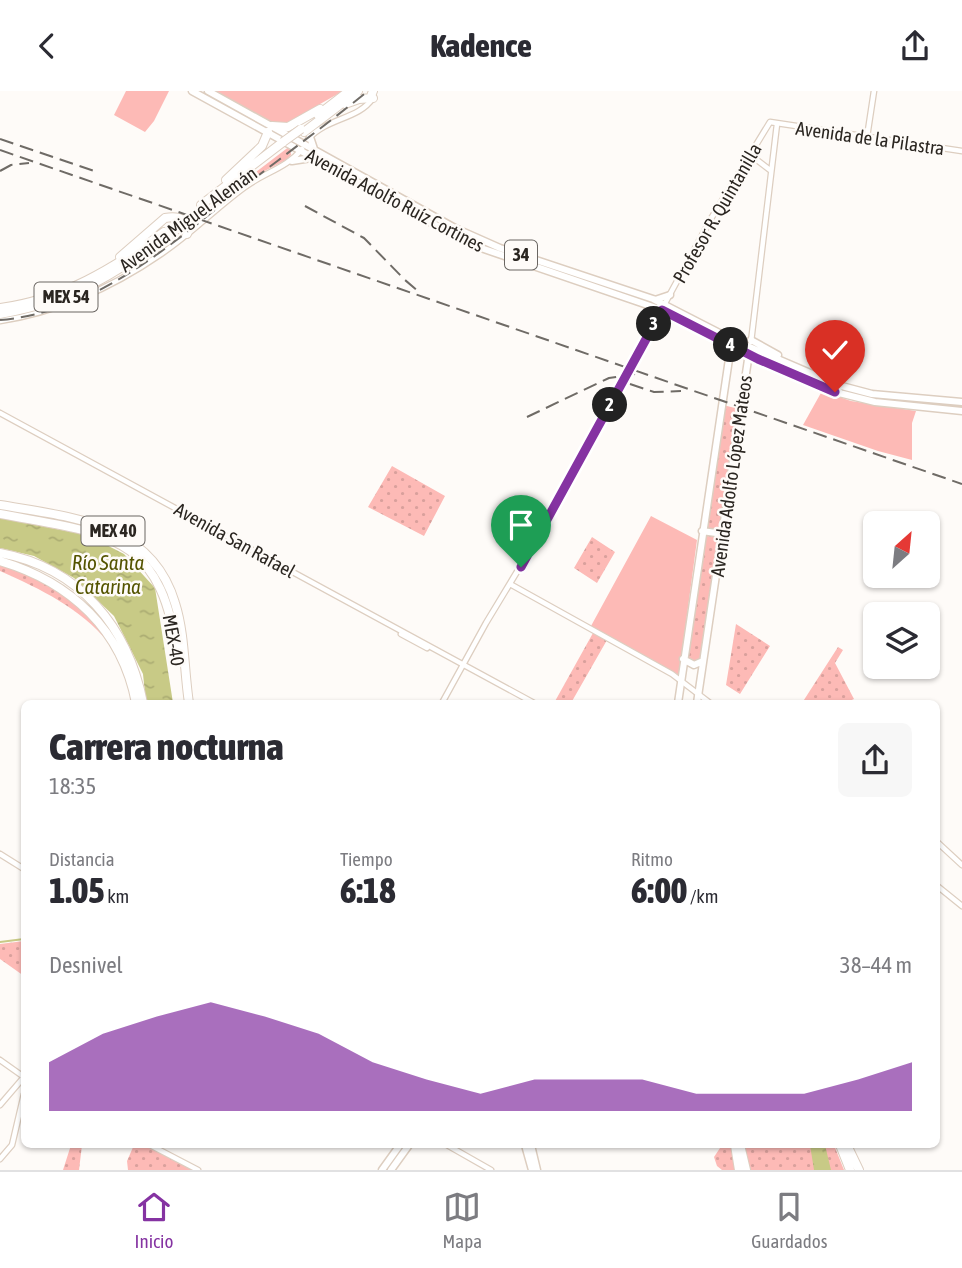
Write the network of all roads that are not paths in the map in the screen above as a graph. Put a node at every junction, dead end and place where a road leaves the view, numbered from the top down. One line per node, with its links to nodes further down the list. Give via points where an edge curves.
1 (192, 91): 11 (main road, Avenida Adolfo Ruíz Cortines / 34)
2 (208, 91): 11 (main road, Avenida Adolfo Ruíz Cortines / 34)
3 (349, 91): 7 (highway, Avenida Miguel Alemán / MEX 54)
4 (358, 91): 7 (highway, Avenida Miguel Alemán / MEX 54)
5 (874, 91): 13 (street)
6 (373, 95): 7 (highway); 12 (street, via 361,111)
7 (331, 108): 10 (highway, via 317,110); 12 (highway, Avenida Miguel Alemán / MEX 54)
8 (770, 122): 9 (street, Avenida de la Pilastra); 17 (street, Profesor R. Quintanilla)
9 (777, 124): 13 (street, Avenida de la Pilastra); 20 (street, Avenida Adolfo López Mateos)
10 (291, 125): 11 (highway); 12 (street, via 298,138 304,140)
11 (270, 129): 14 (main road, Avenida Adolfo Ruíz Cortines / 34); 15 (main road, Avenida Adolfo Ruíz Cortines / 34); 21 (highway, via 262,146)
12 (305, 133): 14 (highway, Avenida Miguel Alemán / MEX 54, bridge); 15 (street); 18 (main road)
13 (867, 138): 16 (street, Avenida de la Pilastra)
14 (288, 144): 15 (main road, Avenida Adolfo Ruíz Cortines / 34); 19 (main road, via 294,153); 21 (highway, Avenida Miguel Alemán / MEX 54); 22 (highway, Avenida Miguel Alemán / MEX 54)
15 (303, 147): 18 (main road, Avenida Adolfo Ruíz Cortines / 34); 19 (street)
16 (962, 151)
17 (750, 154): 20 (street); 26 (street, Profesor R. Quintanilla)
18 (315, 155): 19 (main road); 27 (main road, Avenida Adolfo Ruíz Cortines / 34, via 484,241); 28 (main road, Avenida Adolfo Ruíz Cortines / 34, via 481,248)
19 (291, 161): 24 (street, via 246,185)
20 (771, 170): 33 (street, Avenida Adolfo López Mateos)
21 (221, 189): 22 (highway, Avenida Miguel Alemán / MEX 54)
22 (203, 207): 23 (highway, Avenida Miguel Alemán / MEX 54, bridge)
23 (183, 222): 25 (highway, Avenida Miguel Alemán / MEX 54); 30 (highway, Avenida Miguel Alemán / MEX 54, via 128,265 78,292)
24 (187, 234): 25 (highway, via 184,220 164,219 131,249); 31 (street, via 161,255 83,297 31,316)
25 (78, 285): 29 (highway, Avenida Miguel Alemán / MEX 54, via 41,300)
26 (670, 295): 27 (main road); 28 (street, Profesor R. Quintanilla)
27 (653, 299): 28 (main road, Avenida Adolfo Ruíz Cortines / 34)
28 (663, 307): 32 (main road, Avenida Adolfo Ruíz Cortines / 34); 33 (main road, Avenida Adolfo Ruíz Cortines / 34); 48 (street, Profesor R. Quintanilla)
29 (0, 308)
30 (0, 314)
31 (0, 321)
32 (722, 341): 34 (main road, Avenida Adolfo Ruíz Cortines / 34); 35 (main road)
33 (749, 347): 34 (main road, Avenida Adolfo Ruíz Cortines / 34); 36 (main road, Avenida Adolfo Ruíz Cortines / 34); 37 (main road, Avenida Adolfo López Mateos); 38 (main road, Avenida Adolfo Ruíz Cortines / 34, via 839,382); 38 (main road, Avenida Adolfo Ruíz Cortines / 34, via 852,390)
34 (738, 349): 35 (main road, Avenida Adolfo López Mateos)
35 (729, 359): 44 (main road, Avenida Adolfo López Mateos)
36 (758, 359): 37 (main road); 40 (main road, Avenida Adolfo Ruíz Cortines / 34, via 847,395)
37 (746, 369): 45 (main road, Avenida Adolfo López Mateos)
38 (932, 400): 39 (main road, Avenida Adolfo Ruíz Cortines / 34)
39 (962, 402)
40 (962, 411)
41 (0, 415): 51 (street, Avenida San Rafael)
42 (0, 505): 59 (highway, MEX-40 / MEX 40, via 86,521 126,538 151,560 175,603)
43 (0, 515): 58 (highway, MEX-40 / MEX 40, via 88,531 128,549 162,589)
44 (702, 531): 45 (main road); 49 (main road, Avenida Adolfo López Mateos)
45 (723, 534): 50 (main road, Avenida Adolfo López Mateos)
46 (0, 554): 57 (highway, via 50,571 99,607 125,645)
47 (0, 561): 52 (highway, via 44,579 88,612 116,644)
48 (510, 585): 51 (street, Profesor R. Quintanilla); 53 (street)
49 (683, 659): 50 (main road, via 694,665); 53 (main road, Avenida Adolfo López Mateos)
50 (704, 661): 55 (main road, Avenida Adolfo López Mateos)
51 (465, 667): 60 (street, Profesor R. Quintanilla); 61 (street, Avenida San Rafael)
52 (131, 678): 54 (highway); 56 (highway)
53 (680, 679): 55 (street); 62 (main road, Avenida Adolfo López Mateos)
54 (128, 694)
55 (699, 695): 63 (main road, Avenida Adolfo López Mateos); 64 (street)
56 (135, 700)
57 (142, 700)
58 (185, 700)
59 (186, 700)
60 (445, 700)
61 (528, 700)
62 (678, 700)
63 (698, 700)
64 (706, 700)
65 (940, 845): 67 (street)
66 (0, 854): 68 (street)
67 (962, 865)
68 (21, 867)
69 (940, 888): 70 (street)
70 (962, 906)
71 (0, 1060): 72 (street)
72 (21, 1075)
73 (21, 1080): 74 (street)
74 (0, 1105)
75 (21, 1107): 86 (street, via 12,1145)
76 (156, 1148): 87 (street)
77 (398, 1148): 88 (main road)
78 (407, 1148): 89 (main road)
79 (452, 1148): 90 (street)
80 (526, 1148): 91 (main road)
81 (531, 1148): 91 (main road)
82 (737, 1148): 92 (highway)
83 (738, 1148): 93 (highway)
84 (841, 1148): 94 (highway)
85 (848, 1148): 95 (highway)
86 (0, 1159)
87 (198, 1170)
88 (382, 1170)
89 (391, 1170)
90 (491, 1170)
91 (534, 1170)
92 (739, 1170)
93 (746, 1170)
94 (850, 1170)
95 (859, 1170)

